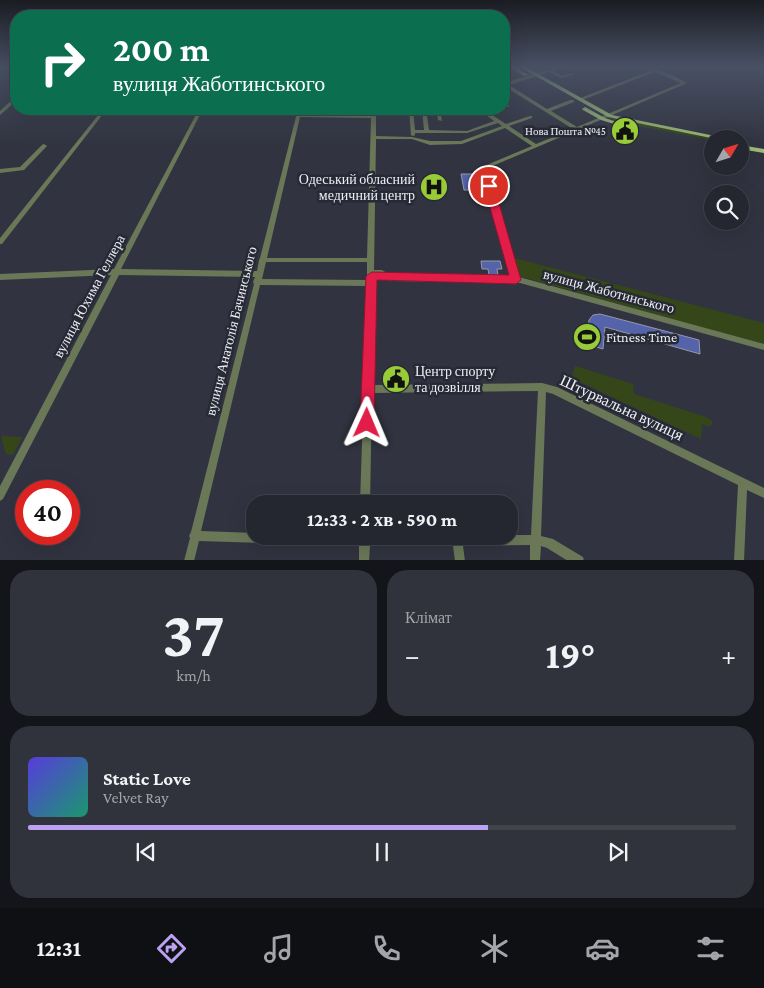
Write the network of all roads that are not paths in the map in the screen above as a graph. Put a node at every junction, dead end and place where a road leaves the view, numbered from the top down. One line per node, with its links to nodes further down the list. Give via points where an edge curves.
1 (516, 92): 9 (street)
2 (556, 92): 7 (main road)
3 (568, 92): 6 (main road)
4 (598, 92): 6 (street)
5 (664, 92): 20 (street)
6 (580, 99): 20 (main road)
7 (572, 101): 9 (street); 22 (main road)
8 (10, 105): 10 (street)
9 (546, 111): 26 (street)
10 (0, 114)
11 (100, 115): 40 (street)
12 (198, 115): 43 (street, вулиця Юхима Геллера)
13 (298, 115): 41 (street, вулиця Анатолія Бачинського)
14 (355, 115): 19 (street)
15 (412, 115): 27 (street)
16 (425, 115): 28 (street)
17 (439, 115): 23 (street)
18 (489, 115): 24 (street)
19 (374, 116): 30 (street)
20 (610, 116): 22 (street); 29 (main road)
21 (530, 117): 25 (street)
22 (603, 119): 26 (street); 32 (main road)
23 (440, 120)
24 (498, 121): 25 (street); 28 (street, via 467,132)
25 (506, 126): 31 (street, via 462,142 430,143); 35 (street)
26 (577, 130): 35 (street)
27 (413, 131): 28 (street); 31 (street)
28 (427, 131)
29 (704, 134)
30 (374, 137): 31 (street); 42 (street)
31 (412, 138)
32 (704, 139)
33 (749, 143): 36 (main road)
34 (44, 146): 39 (street, via 22,169)
35 (536, 146): 47 (street, via 488,165 485,170)
36 (764, 146)
37 (749, 148): 38 (main road)
38 (764, 151)
39 (0, 171)
40 (0, 242)
41 (262, 260): 42 (street); 46 (street, вулиця Анатолія Бачинського)
42 (371, 260): 45 (street)
43 (115, 272): 44 (street); 46 (street); 54 (street, вулиця Юхима Геллера)
44 (0, 277)
45 (372, 277): 46 (street, вулиця Жаботинського); 47 (street, вулиця Жаботинського); 50 (street)
46 (257, 278): 55 (street, вулиця Анатолія Бачинського)
47 (516, 280): 48 (street, вулиця Жаботинського)
48 (764, 347)
49 (542, 388): 50 (street, Штурвальна вулиця); 51 (street, Штурвальна вулиця, via 554,390); 58 (street)
50 (368, 389): 53 (street)
51 (743, 483): 52 (street, Штурвальна вулиця); 66 (street)
52 (764, 493)
53 (365, 495)
54 (0, 496)
55 (194, 536): 56 (street); 61 (street, вулиця Анатолія Бачинського)
56 (246, 537)
57 (518, 540): 58 (street)
58 (536, 540): 64 (street); 65 (street, via 549,543)
59 (365, 545): 62 (street)
60 (458, 545): 63 (street)
61 (189, 560)
62 (364, 560)
63 (460, 560)
64 (535, 560)
65 (579, 560)
66 (740, 560)

